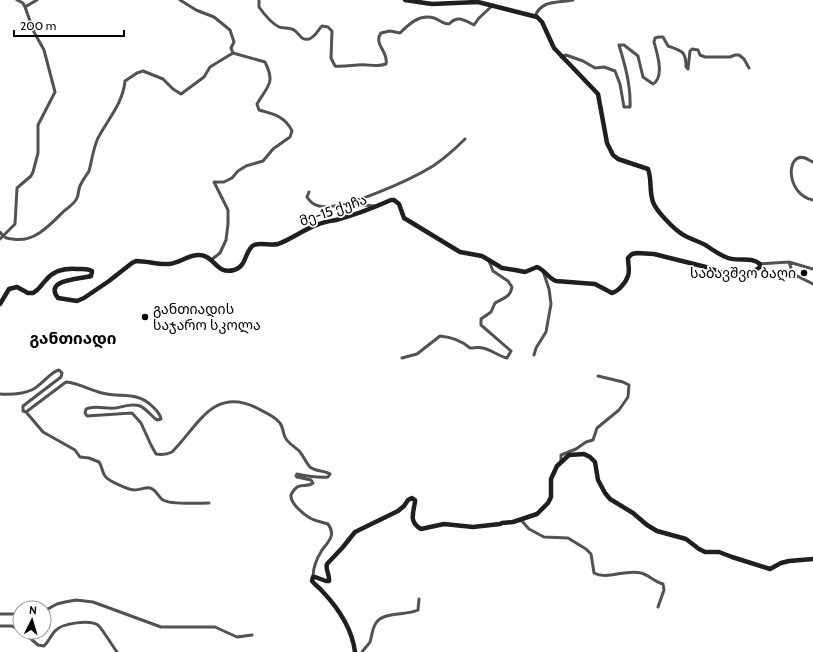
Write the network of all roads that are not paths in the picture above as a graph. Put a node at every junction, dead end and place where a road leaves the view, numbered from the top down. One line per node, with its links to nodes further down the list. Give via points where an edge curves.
1 (17, 0): 8 (street)
2 (37, 0): 8 (street)
3 (180, 0): 10 (street, via 214,17 230,30 234,42 231,48)
4 (260, 0): 7 (street, via 259,7 264,15 279,27 294,30 301,38 314,37 322,26 328,27 332,31 331,58 335,66 346,67 376,67 386,64 387,60 378,41 381,33 400,33 412,21 425,18 434,18 449,24 458,18 474,25)
5 (405, 0): 7 (street, via 432,4 478,2)
6 (573, 0): 9 (street, via 545,3 538,8)
7 (493, 5): 9 (street)
8 (25, 7): 20 (street, via 44,50 55,92 38,125 38,153 33,172 17,188 15,224)
9 (535, 16): 11 (street, via 539,18 550,43)
10 (233, 53): 20 (street, via 210,67 204,77 181,94 163,79 143,71 125,81 114,114 98,138 90,160 89,172 80,185 77,200 38,234 21,240); 21 (street, via 265,62 271,80 257,104 259,110 277,115 292,130 290,137 273,149 263,161 246,166 224,182 214,182 228,210 228,224 226,240 220,253)
11 (561, 57): 12 (street, via 566,55 596,68 604,67 614,71 620,84 624,107 630,107 630,98 626,68 619,45 624,45 638,56 642,77 653,84 659,75 659,61 654,42 655,38 659,37 663,37 668,46 684,54 688,69 692,49 698,50 700,55 705,57 739,55); 24 (street, via 598,94 613,155 648,169 654,204 674,227 681,234 721,256 734,260 748,259)
12 (749, 68)
13 (465, 139): 17 (street, via 432,167)
14 (813, 162): 16 (street, via 804,157 793,162 791,176 796,190 805,199)
15 (309, 192): 17 (street, via 307,197 310,202 320,206)
16 (813, 200)
17 (350, 204): 18 (street)
18 (378, 206): 21 (street, მე-15 ქუჩა, via 318,224 275,245 253,245 244,261 235,270 222,270); 22 (street, მე-15 ქუჩა, via 394,200 399,204 404,218 464,254 482,256)
19 (0, 232): 20 (street)
20 (1, 237)
21 (211, 260): 28 (street, მე-15 ქუჩა, via 200,255 170,264 136,261 77,301 58,298 55,295 57,285 63,281 91,276 92,271 63,269 50,275 33,294 17,287 7,290)
22 (488, 260): 25 (street, მე-15 ქუჩა, via 502,268 525,272 536,267); 30 (street, via 493,271 508,281 512,287 508,297 495,303 491,312 481,320 481,325 511,351 507,358 482,347 470,348 448,337 440,336 416,354)
23 (789, 262): 24 (street); 26 (street); 27 (street, via 793,274)
24 (760, 264): 25 (street, via 760,268 754,271 731,276 654,254 637,253 629,256 628,276 618,290 612,293 595,284 556,281)
25 (542, 269): 29 (street, via 549,289 550,304 546,332)
26 (813, 269)
27 (813, 284)
28 (0, 304)
29 (534, 355)
30 (402, 358)
31 (598, 376): 34 (street, via 629,385 628,397 619,410 597,428 593,440 561,455)
32 (0, 394): 33 (street, via 32,390 54,372 61,370 62,375 58,380 23,406 22,409)
33 (26, 412): 35 (street, via 48,435 75,450 80,457 99,462 105,476 120,486 130,490 151,488 156,490 163,500 171,502); 38 (street, via 66,382 111,395 136,396 150,404 159,413 160,419 157,420 138,405 131,404 115,408 90,407 85,413 87,416 132,413 141,423 156,454 162,455 172,452 205,413 222,404 240,402 274,418 280,423 287,440 299,450 310,467 330,474 328,477 297,474 297,477 314,483 297,487 291,494 292,501 301,511 310,519 328,524 332,532 331,539 317,559)
34 (561, 462): 36 (street, via 551,479 551,497 548,503 537,514); 37 (street, via 572,455 584,454 590,457 595,462 601,488 610,499 657,531 686,539 705,552 719,552 770,569 789,561)
35 (209, 503)
36 (521, 520): 38 (street, via 473,527 444,524 421,529 415,526 413,521 415,500 409,498 398,511 351,535 326,566 329,581); 41 (street, via 529,529 544,537 568,538 586,549 590,554 595,574 600,576 625,572 642,573 663,584 664,590)
37 (813, 559)
38 (313, 577): 51 (street, via 312,581 336,606 348,626)
39 (419, 599): 52 (street, via 418,610 387,616 376,623 369,643)
40 (52, 607): 46 (street, via 76,600 93,602 161,627 215,627 238,637)
41 (658, 607)
42 (0, 614): 43 (street)
43 (12, 614)
44 (0, 626): 45 (street)
45 (12, 626)
46 (252, 635)
47 (52, 636): 50 (street, via 55,630 63,625 90,622 99,626)
48 (32, 640): 49 (street, via 44,646)
49 (50, 640)
50 (117, 652)
51 (355, 652)
52 (362, 652)

